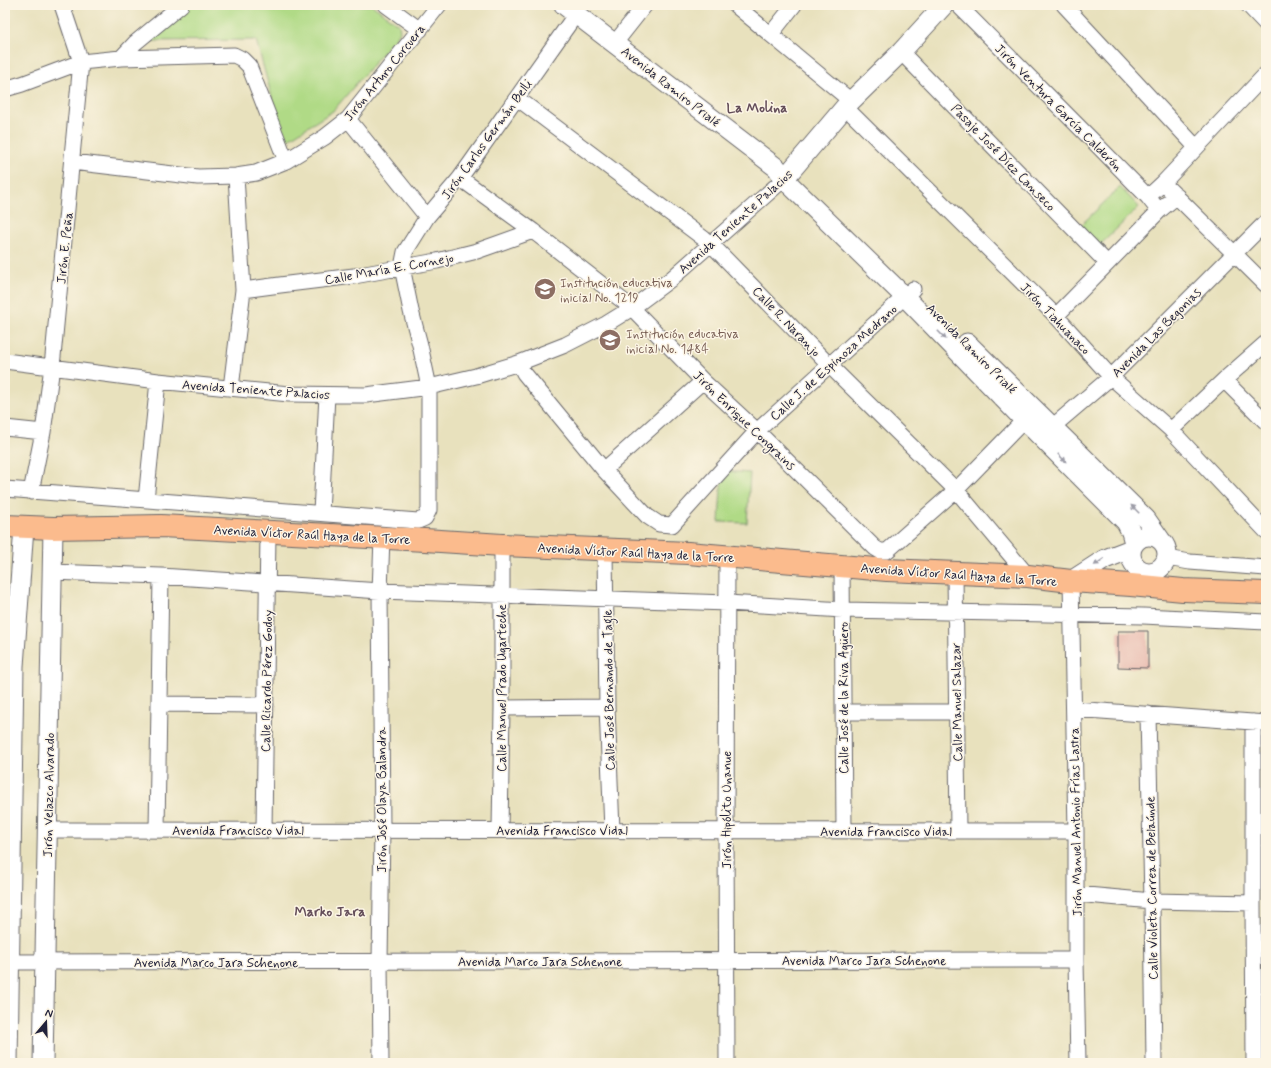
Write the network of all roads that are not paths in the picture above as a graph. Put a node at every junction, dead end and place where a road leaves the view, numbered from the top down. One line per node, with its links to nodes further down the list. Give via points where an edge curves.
1 (62, 5): 19 (street, Jirón E. Peña)
2 (180, 5): 18 (street)
3 (386, 5): 14 (street)
4 (439, 5): 14 (street, Jirón Arturo Corcuera)
5 (645, 5): 16 (street)
6 (735, 5): 15 (street, Jirón Tiahuanaco)
7 (794, 5): 15 (street)
8 (958, 5): 33 (street, Jirón Ventura García Calderón)
9 (1248, 5): 13 (street)
10 (938, 7): 17 (street, Avenida Teniente Palacios)
11 (1072, 8): 25 (street)
12 (570, 9): 16 (street, Avenida Ramiro Prialé); 22 (street, Jirón Carlos Germán Belli)
13 (1266, 24)
14 (420, 30): 24 (street, Jirón Arturo Corcuera)
15 (771, 34): 23 (street, Jirón Tiahuanaco)
16 (615, 43): 28 (street, Avenida Ramiro Prialé)
17 (901, 52): 23 (street, Avenida Teniente Palacios); 40 (street, Pasaje José Díez Canseco)
18 (121, 58): 19 (street); 26 (street, via 234,55 242,59 249,66)
19 (81, 62): 21 (street); 27 (street, Jirón E. Peña)
20 (1266, 74): 25 (street)
21 (5, 89)
22 (517, 98): 30 (street, Jirón Carlos Germán Belli); 38 (street, Calle R. Naranjo)
23 (848, 104): 28 (street, Avenida Teniente Palacios); 46 (street, Jirón Tiahuanaco)
24 (348, 119): 26 (street, Jirón Arturo Corcuera, via 325,137); 35 (street)
25 (1196, 147): 31 (street)
26 (286, 161): 29 (street, Jirón Arturo Corcuera, via 256,173)
27 (72, 162): 29 (street, Jirón Arturo Corcuera, via 198,177); 51 (street, Jirón E. Peña)
28 (784, 173): 38 (street, Avenida Teniente Palacios); 44 (street, Avenida Ramiro Prialé)
29 (236, 176): 43 (street)
30 (460, 178): 35 (street, Jirón Carlos Germán Belli); 37 (street, Jirón Enrique Congrains)
31 (1163, 182): 32 (street); 33 (street)
32 (1176, 196): 34 (street); 39 (street)
33 (1148, 197): 34 (street, Jirón Ventura García Calderón)
34 (1159, 211): 40 (street)
35 (426, 217): 41 (street, Jirón Carlos Germán Belli, via 405,252)
36 (1266, 222): 39 (street, Avenida Las Begonias)
37 (533, 231): 41 (street, Calle María E. Cornejo, via 476,251); 45 (street, Jirón Enrique Congrains)
38 (711, 244): 45 (street, Avenida Teniente Palacios, via 671,279); 50 (street, Calle R. Naranjo)
39 (1236, 253): 42 (street); 52 (street, Avenida Las Begonias)
40 (1107, 263): 46 (street)
41 (402, 267): 43 (street, Calle María E. Cornejo, via 354,276); 56 (street)
42 (1266, 284)
43 (242, 290): 57 (street)
44 (909, 293): 50 (street, Calle J. de Espinoza Medrano); 59 (street, Avenida Ramiro Prialé)
45 (632, 308): 49 (street, Avenida Teniente Palacios, via 565,345); 55 (street, Jirón Enrique Congrains)
46 (1056, 316): 52 (street, Jirón Tiahuanaco)
47 (1266, 343): 53 (street)
48 (5, 361): 51 (street, Avenida Teniente Palacios)
49 (519, 363): 56 (street, Avenida Teniente Palacios); 66 (street, via 524,373)
50 (829, 364): 63 (street, Calle J. de Espinoza Medrano); 68 (street, Calle R. Naranjo)
51 (52, 367): 54 (street, Avenida Teniente Palacios); 64 (street, Jirón E. Peña)
52 (1111, 377): 62 (street, Jirón Tiahuanaco); 65 (street, Avenida Las Begonias)
53 (1224, 380): 60 (street); 62 (street)
54 (158, 381): 57 (street, Avenida Teniente Palacios); 70 (street)
55 (703, 381): 63 (street, Jirón Enrique Congrains); 66 (street)
56 (429, 387): 58 (street, Avenida Teniente Palacios, via 366,395); 71 (street, via 429,510 425,518 418,521)
57 (231, 388): 58 (street, Avenida Teniente Palacios)
58 (327, 395): 71 (street)
59 (1029, 415): 65 (street, Avenida Ramiro Prialé); 68 (street)
60 (1266, 422)
61 (5, 428): 64 (street)
62 (1171, 430): 74 (street, Jirón Tiahuanaco)
63 (757, 431): 66 (street, Calle J. de Espinoza Medrano, via 672,525 659,524 647,516); 68 (street, Jirón Enrique Congrains, via 880,551 887,551)
64 (43, 432): 69 (street, Jirón E. Peña)
65 (1047, 432): 77 (street, Avenida Ramiro Prialé, one-way to 65, via 1146,519); 80 (street, Avenida Ramiro Prialé, one-way to 80, via 1126,522 1131,532)
66 (604, 470)
67 (5, 489): 69 (street)
68 (956, 490): 88 (street, Calle R. Naranjo)
69 (31, 492): 70 (street)
70 (146, 500): 71 (street)
71 (321, 513)
72 (15, 527): 73 (main road, Avenida Víctor Raúl Haya de la Torre); 102 (street)
73 (53, 528): 75 (main road, Avenida Víctor Raúl Haya de la Torre, via 161,526); 85 (street, Jirón Velazco Alvarado)
74 (1266, 531)
75 (268, 532): 76 (main road, Avenida Víctor Raúl Haya de la Torre); 90 (street, Calle Ricardo Pérez Godoy)
76 (382, 538): 78 (main road, Avenida Víctor Raúl Haya de la Torre); 93 (street, Jirón José Olaya Balandra)
77 (1160, 538): 80 (street, via 1146,535 1139,538); 82 (street, via 1168,551)
78 (502, 545): 79 (main road, Avenida Víctor Raúl Haya de la Torre); 95 (street, Calle Manuel Prado Ugarteche)
79 (605, 550): 81 (main road, Avenida Víctor Raúl Haya de la Torre); 96 (street, Calle José Bernando de Tagle)
80 (1132, 552): 82 (street, via 1138,569 1144,572 1159,570); 89 (street, one-way to 89, via 1105,559); 91 (street, Avenida Ramiro Prialé)
81 (727, 556): 83 (main road, Avenida Víctor Raúl Haya de la Torre); 97 (street, Jirón Hipólito Unanue)
82 (1166, 561): 84 (street); 92 (street)
83 (842, 566): 86 (main road, Avenida Víctor Raúl Haya de la Torre); 98 (street, Calle José de la Riva Agüero)
84 (1266, 568)
85 (51, 572): 87 (street); 113 (street, Jirón Velazco Alvarado)
86 (955, 574): 88 (main road, Avenida Víctor Raúl Haya de la Torre); 99 (street, Calle Manuel Salazar)
87 (161, 576): 90 (street); 103 (street)
88 (1028, 576): 89 (main road, Avenida Víctor Raúl Haya de la Torre)
89 (1071, 582): 91 (main road, Avenida Víctor Raúl Haya de la Torre); 100 (street, Jirón Manuel Antonio Frías Lastra)
90 (267, 584): 93 (street); 104 (street, Calle Ricardo Pérez Godoy)
91 (1131, 585): 92 (main road, Avenida Víctor Raúl Haya de la Torre)
92 (1162, 588): 94 (main road, Avenida Víctor Raúl Haya de la Torre)
93 (380, 590): 95 (street); 116 (street, Jirón José Olaya Balandra)
94 (1266, 593)
95 (502, 596): 96 (street); 106 (street, Calle Manuel Prado Ugarteche)
96 (606, 599): 97 (street); 105 (street, Calle José Bernando de Tagle)
97 (727, 603): 98 (street); 119 (street, Jirón Hipólito Unanue)
98 (843, 610): 99 (street); 108 (street, Calle José de la Riva Agüero)
99 (955, 613): 100 (street); 109 (street, Calle Manuel Salazar)
100 (1072, 614): 101 (street); 107 (street, Jirón Manuel Antonio Frías Lastra)
101 (1266, 622)
102 (10, 666): 112 (street)
103 (159, 704): 104 (street); 114 (street)
104 (266, 705): 115 (street, Calle Ricardo Pérez Godoy)
105 (607, 707): 106 (street); 118 (street, Calle José Bernando de Tagle)
106 (502, 708): 117 (street, Calle Manuel Prado Ugarteche)
107 (1074, 709): 110 (street); 122 (street, Jirón Manuel Antonio Frías Lastra)
108 (844, 712): 109 (street); 120 (street, Calle José de la Riva Agüero)
109 (956, 712): 121 (street, Calle Manuel Salazar)
110 (1148, 714): 111 (street); 124 (street, Calle Violeta Correa de Belaúnde)
111 (1260, 723): 125 (street)
112 (9, 795): 130 (street)
113 (47, 830): 114 (street, Avenida Francisco Vidal); 128 (street, Jirón Velazco Alvarado)
114 (157, 830): 115 (street, Avenida Francisco Vidal)
115 (264, 830): 116 (street, Avenida Francisco Vidal)
116 (382, 830): 117 (street, Avenida Francisco Vidal); 129 (street, Jirón José Olaya Balandra)
117 (500, 830): 118 (street, Avenida Francisco Vidal)
118 (612, 830): 119 (street, Avenida Francisco Vidal)
119 (726, 831): 120 (street, Avenida Francisco Vidal); 126 (street, Jirón Hipólito Unanue)
120 (844, 831): 121 (street, Avenida Francisco Vidal)
121 (958, 831): 122 (street, Avenida Francisco Vidal)
122 (1076, 831): 123 (street, Jirón Manuel Antonio Frías Lastra)
123 (1076, 894): 124 (street); 127 (street, Jirón Manuel Antonio Frías Lastra)
124 (1152, 901): 125 (street); 136 (street, Calle Violeta Correa de Belaúnde)
125 (1253, 903): 137 (street)
126 (726, 960): 127 (street, Avenida Marco Jara Schenone); 129 (street, Avenida Marco Jara Schenone); 134 (street, Jirón Hipólito Unanue)
127 (1076, 960): 135 (street, Jirón Manuel Antonio Frías Lastra)
128 (45, 962): 129 (street, Avenida Marco Jara Schenone); 130 (street, Avenida Marco Jara Schenone); 132 (street, Jirón Velazco Alvarado)
129 (380, 962): 133 (street, Jirón José Olaya Balandra)
130 (7, 963): 131 (street)
131 (8, 1063)
132 (43, 1063)
133 (381, 1063)
134 (727, 1063)
135 (1078, 1063)
136 (1154, 1063)
137 (1254, 1063)

